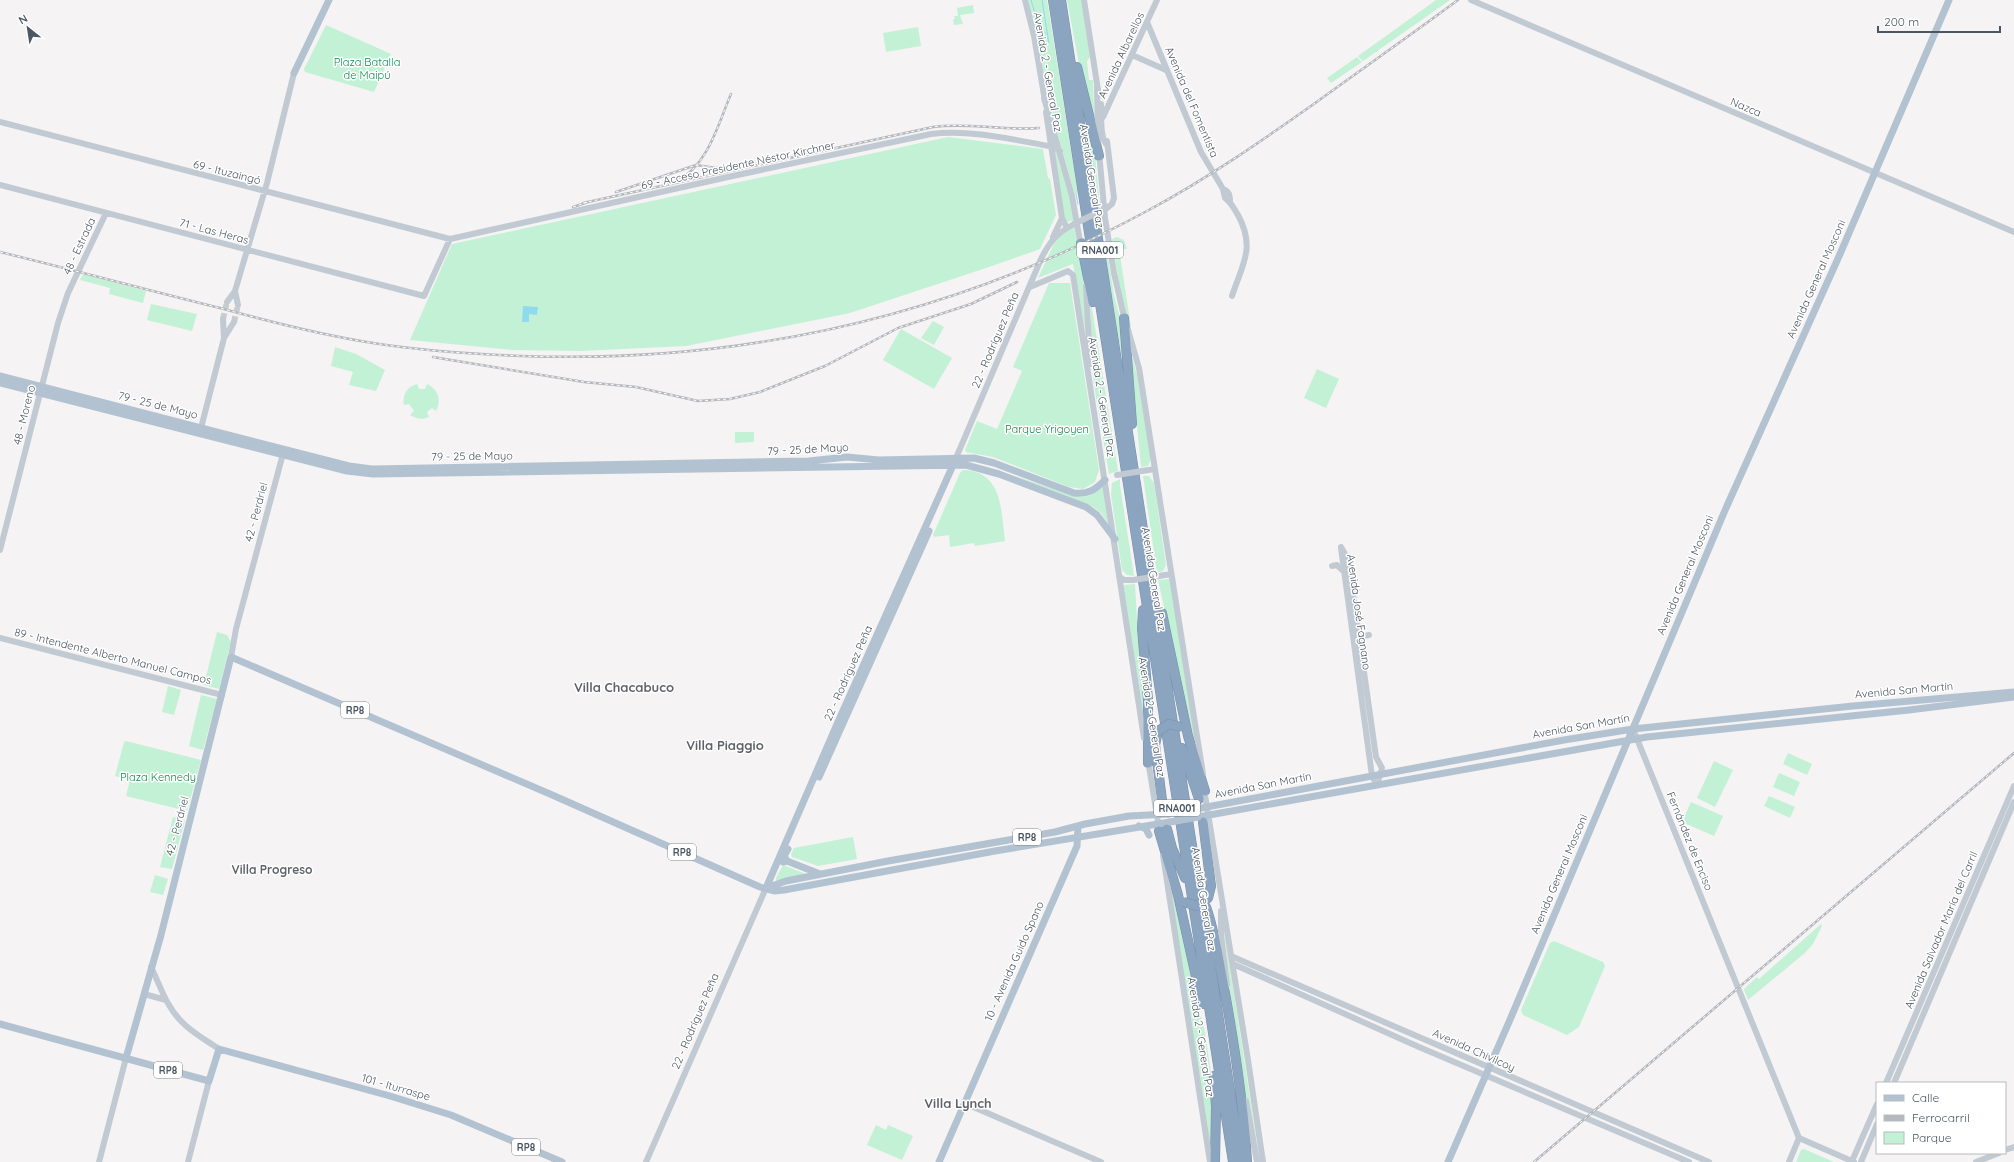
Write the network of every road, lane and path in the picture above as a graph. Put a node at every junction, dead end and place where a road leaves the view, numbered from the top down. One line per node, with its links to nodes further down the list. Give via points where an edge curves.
1 (324, 0): 14 (main road, via 294,64)
2 (329, 0): 14 (main road)
3 (1025, 0): 16 (street, Avenida 2 - General Paz)
4 (1053, 0): 46 (highway, Avenida General Paz / RNA001)
5 (1062, 0): 11 (highway, Avenida General Paz / RNA001)
6 (1084, 0): 15 (street, Avenida General Paz)
7 (1157, 0): 10 (street, Avenida Albarellos)
8 (1471, 0): 24 (street, Nazca)
9 (1949, 0): 24 (main road, Avenida General Mosconi)
10 (1147, 22): 12 (street, Avenida Albarellos); 13 (street, Avenida del Fomentista)
11 (1067, 33): 23 (highway); 54 (highway, Avenida General Paz / RNA001)
12 (1132, 55): 13 (street); 17 (street, Avenida Albarellos)
13 (1166, 70): 39 (street, Avenida del Fomentista, via 1201,152 1230,196 1230,202 1246,235 1246,258)
14 (294, 73): 26 (street)
15 (1097, 87): 17 (street, Avenida General Paz); 23 (street, Avenida General Paz)
16 (1044, 98): 19 (street, Avenida 2 - General Paz); 22 (street, Avenida General Paz)
17 (1102, 118): 27 (street, Avenida General Paz, via 1114,198)
18 (0, 122): 26 (street, 69 - Ituzaingó)
19 (1049, 136): 20 (street, via 1044,142); 21 (street, Avenida 2 - General Paz)
20 (1032, 143): 21 (street, 69 - Acceso Presidente Néstor Kirchner); 32 (street, 69 - Acceso Presidente Néstor Kirchner, via 962,133 930,134 728,176)
21 (1051, 146): 22 (street); 29 (street, Avenida 2 - General Paz)
22 (1060, 151): 34 (street, Avenida General Paz)
23 (1099, 156): 42 (street, Avenida General Paz, via 1105,218)
24 (1875, 173): 31 (street, Nazca); 74 (main road, Avenida General Mosconi, via 1726,508)
25 (0, 185): 28 (street, 71 - Las Heras)
26 (264, 191): 32 (street, 69 - Ituzaingó); 35 (street)
27 (1107, 208): 30 (street, 22 - Rodríguez Peña, bridge)
28 (106, 213): 35 (street, 71 - Las Heras); 36 (street, 48 - Estrada)
29 (1062, 218): 30 (street, Avenida 2 - General Paz); 33 (street)
30 (1067, 228): 33 (street, 22 - Rodríguez Peña)
31 (2014, 232)
32 (450, 239): 35 (street, 71 - Las Heras, via 424,296)
33 (1050, 242): 37 (street, 22 - Rodríguez Peña)
34 (1081, 243): 46 (highway); 48 (street, Avenida General Paz, via 1087,293)
35 (246, 250): 38 (street)
36 (70, 287): 50 (street, 48 - Moreno)
37 (1030, 287): 48 (street, Avenida 2 - General Paz, via 1068,271 1073,275); 53 (street, 22 - Rodríguez Peña)
38 (235, 291): 40 (street); 41 (street)
39 (1232, 296)
40 (227, 302)
41 (238, 305)
42 (1124, 318): 54 (highway); 55 (street, Avenida General Paz, via 1139,368)
43 (223, 319): 45 (street)
44 (234, 322): 45 (street)
45 (224, 338): 51 (street)
46 (1110, 372): 65 (highway, Avenida General Paz / RNA001)
47 (0, 376): 50 (main road, 79 - 25 de Mayo)
48 (1090, 378): 56 (street, Avenida 2 - General Paz)
49 (0, 383): 50 (main road, 79 - 25 de Mayo)
50 (40, 390): 51 (main road, 79 - 25 de Mayo); 58 (street, 48 - Moreno)
51 (200, 430): 52 (main road, 79 - 25 de Mayo)
52 (283, 452): 53 (main road, 79 - 25 de Mayo, via 349,466 385,469 815,461 847,457); 69 (street, 42 - Perdriel, via 236,629)
53 (954, 464): 56 (main road, via 985,460 1080,494 1094,490); 57 (main road, via 992,472 1080,504 1097,515); 93 (main road, 22 - Rodríguez Peña, via 955,470); 96 (main road, 22 - Rodríguez Peña)
54 (1138, 469): 55 (street); 56 (street, bridge); 64 (highway, Avenida General Paz / RNA001)
55 (1155, 469): 62 (street, Avenida General Paz)
56 (1106, 480): 57 (street, Avenida 2 - General Paz)
57 (1115, 538): 63 (street, Avenida 2 - General Paz)
58 (0, 550)
59 (1332, 566): 61 (street, via 1337,565)
60 (1349, 569): 61 (street); 61 (street, Avenida José Fagnano, via 1348,559 1341,547); 66 (street, Avenida José Fagnano)
61 (1342, 570): 80 (street, Avenida José Fagnano)
62 (1171, 574): 64 (street); 83 (street, Avenida General Paz)
63 (1120, 576): 64 (street, bridge, via 1124,580 1133,580); 78 (street, Avenida 2 - General Paz)
64 (1154, 576): 73 (highway, Avenida General Paz / RNA001); 75 (highway)
65 (1143, 586): 78 (highway, via 1142,628 1148,700); 99 (highway, Avenida General Paz / RNA001)
66 (1358, 634): 67 (street); 79 (street, Avenida José Fagnano, via 1376,757)
67 (1369, 635)
68 (0, 638): 71 (street, 89 - Intendente Alberto Manuel Campos)
69 (232, 657): 71 (main road, 42 - Perdriel); 96 (main road, RP8)
70 (2014, 692): 74 (main road, Avenida San Martín)
71 (222, 695): 102 (main road, 42 - Perdriel)
72 (2014, 697): 76 (main road, Avenida San Martín)
73 (1172, 716): 84 (highway); 95 (highway, Avenida General Paz / RNA001)
74 (1632, 729): 76 (street, Fernández de Enciso); 77 (main road, Avenida General Mosconi); 79 (main road, Avenida San Martín)
75 (1188, 736): 83 (highway); 88 (highway, bridge, via 1181,727 1169,724 1158,731 1155,745)
76 (1637, 738): 77 (main road, Avenida San Martín); 121 (street, Fernández de Enciso, via 1743,994)
77 (1628, 740): 81 (main road, Avenida San Martín); 114 (main road, Avenida General Mosconi)
78 (1148, 763): 88 (street, Avenida 2 - General Paz)
79 (1382, 771): 80 (main road, Avenida San Martín); 81 (street)
80 (1372, 776): 81 (street, Avenida José Fagnano); 86 (main road, Avenida San Martín)
81 (1376, 785): 87 (main road, Avenida San Martín)
82 (2014, 786): 116 (street, Avenida Salvador María del Carril)
83 (1205, 791): 86 (street, Avenida General Paz)
84 (1199, 799)
85 (2014, 802): 117 (street, Avenida Salvador María del Carril)
86 (1207, 807): 87 (street, Avenida General Paz); 88 (main road, Avenida San Martín, bridge)
87 (1203, 818): 88 (main road, Avenida San Martín, bridge); 97 (highway, bridge, via 1212,886 1208,898 1197,906); 98 (street, Avenida General Paz)
88 (1163, 820): 89 (main road, RP8, via 1129,816); 90 (main road, RP8); 97 (highway); 99 (highway, via 1186,883); 129 (street, Avenida 2 - General Paz)
89 (1078, 826): 92 (main road, 10 - Avenida Guido Spano); 94 (main road, RP8)
90 (1139, 826): 91 (main road, via 1146,829); 92 (main road, RP8)
91 (1149, 835)
92 (1078, 837): 96 (main road, RP8, via 784,890); 118 (main road, 10 - Avenida Guido Spano, via 1077,846)
93 (784, 860): 94 (main road); 96 (main road, 22 - Rodríguez Peña, via 774,880)
94 (822, 874): 96 (main road, RP8)
95 (1198, 886): 105 (highway, via 1215,937); 132 (highway, Avenida General Paz / RNA001)
96 (766, 888): 126 (street, 22 - Rodríguez Peña)
97 (1181, 899): 107 (highway, via 1204,1010)
98 (1222, 903): 100 (street, Avenida General Paz); 105 (street, via 1221,934)
99 (1195, 919): 107 (highway, Avenida General Paz / RNA001)
100 (1232, 956): 101 (street, Avenida General Paz); 114 (street, Avenida Chivilcoy)
101 (1233, 964): 114 (street, Avenida Chivilcoy, via 1419,1047); 135 (street, Avenida General Paz)
102 (151, 967): 103 (main road, 42 - Perdriel); 104 (street)
103 (144, 994): 104 (street); 109 (main road, 42 - Perdriel)
104 (166, 1000): 110 (street, via 185,1025)
105 (1230, 1019): 113 (highway)
106 (0, 1024): 111 (main road, RP8)
107 (1212, 1029): 108 (highway, Avenida General Paz / RNA001)
108 (1214, 1042): 130 (highway); 131 (highway, Avenida General Paz / RNA001)
109 (130, 1045): 111 (main road); 112 (main road, 42 - Perdriel)
110 (219, 1049): 115 (main road); 125 (main road, 101 - Iturraspe / RP8, via 451,1115)
111 (113, 1054): 112 (main road, RP8)
112 (126, 1058): 115 (main road, RP8); 123 (street, 42 - Perdriel)
113 (1238, 1071): 133 (highway); 134 (street)
114 (1487, 1071): 136 (main road, Avenida General Mosconi); 137 (street, Avenida Chivilcoy); 138 (street, Avenida Chivilcoy)
115 (209, 1081): 124 (street)
116 (1886, 1082)
117 (1894, 1082)
118 (964, 1103): 127 (main road, 10 - Avenida Guido Spano); 128 (street)
119 (1876, 1106): 140 (street)
120 (1876, 1126): 141 (street)
121 (1799, 1138): 139 (street); 140 (street)
122 (1996, 1154): 142 (street)
123 (99, 1162)
124 (188, 1162)
125 (562, 1162)
126 (646, 1162)
127 (939, 1162)
128 (1100, 1162)
129 (1210, 1162)
130 (1215, 1162)
131 (1232, 1162)
132 (1241, 1162)
133 (1247, 1162)
134 (1257, 1162)
135 (1263, 1162)
136 (1448, 1162)
137 (1689, 1162)
138 (1709, 1162)
139 (1789, 1162)
140 (1853, 1162)
141 (1861, 1162)
142 (1976, 1162)

